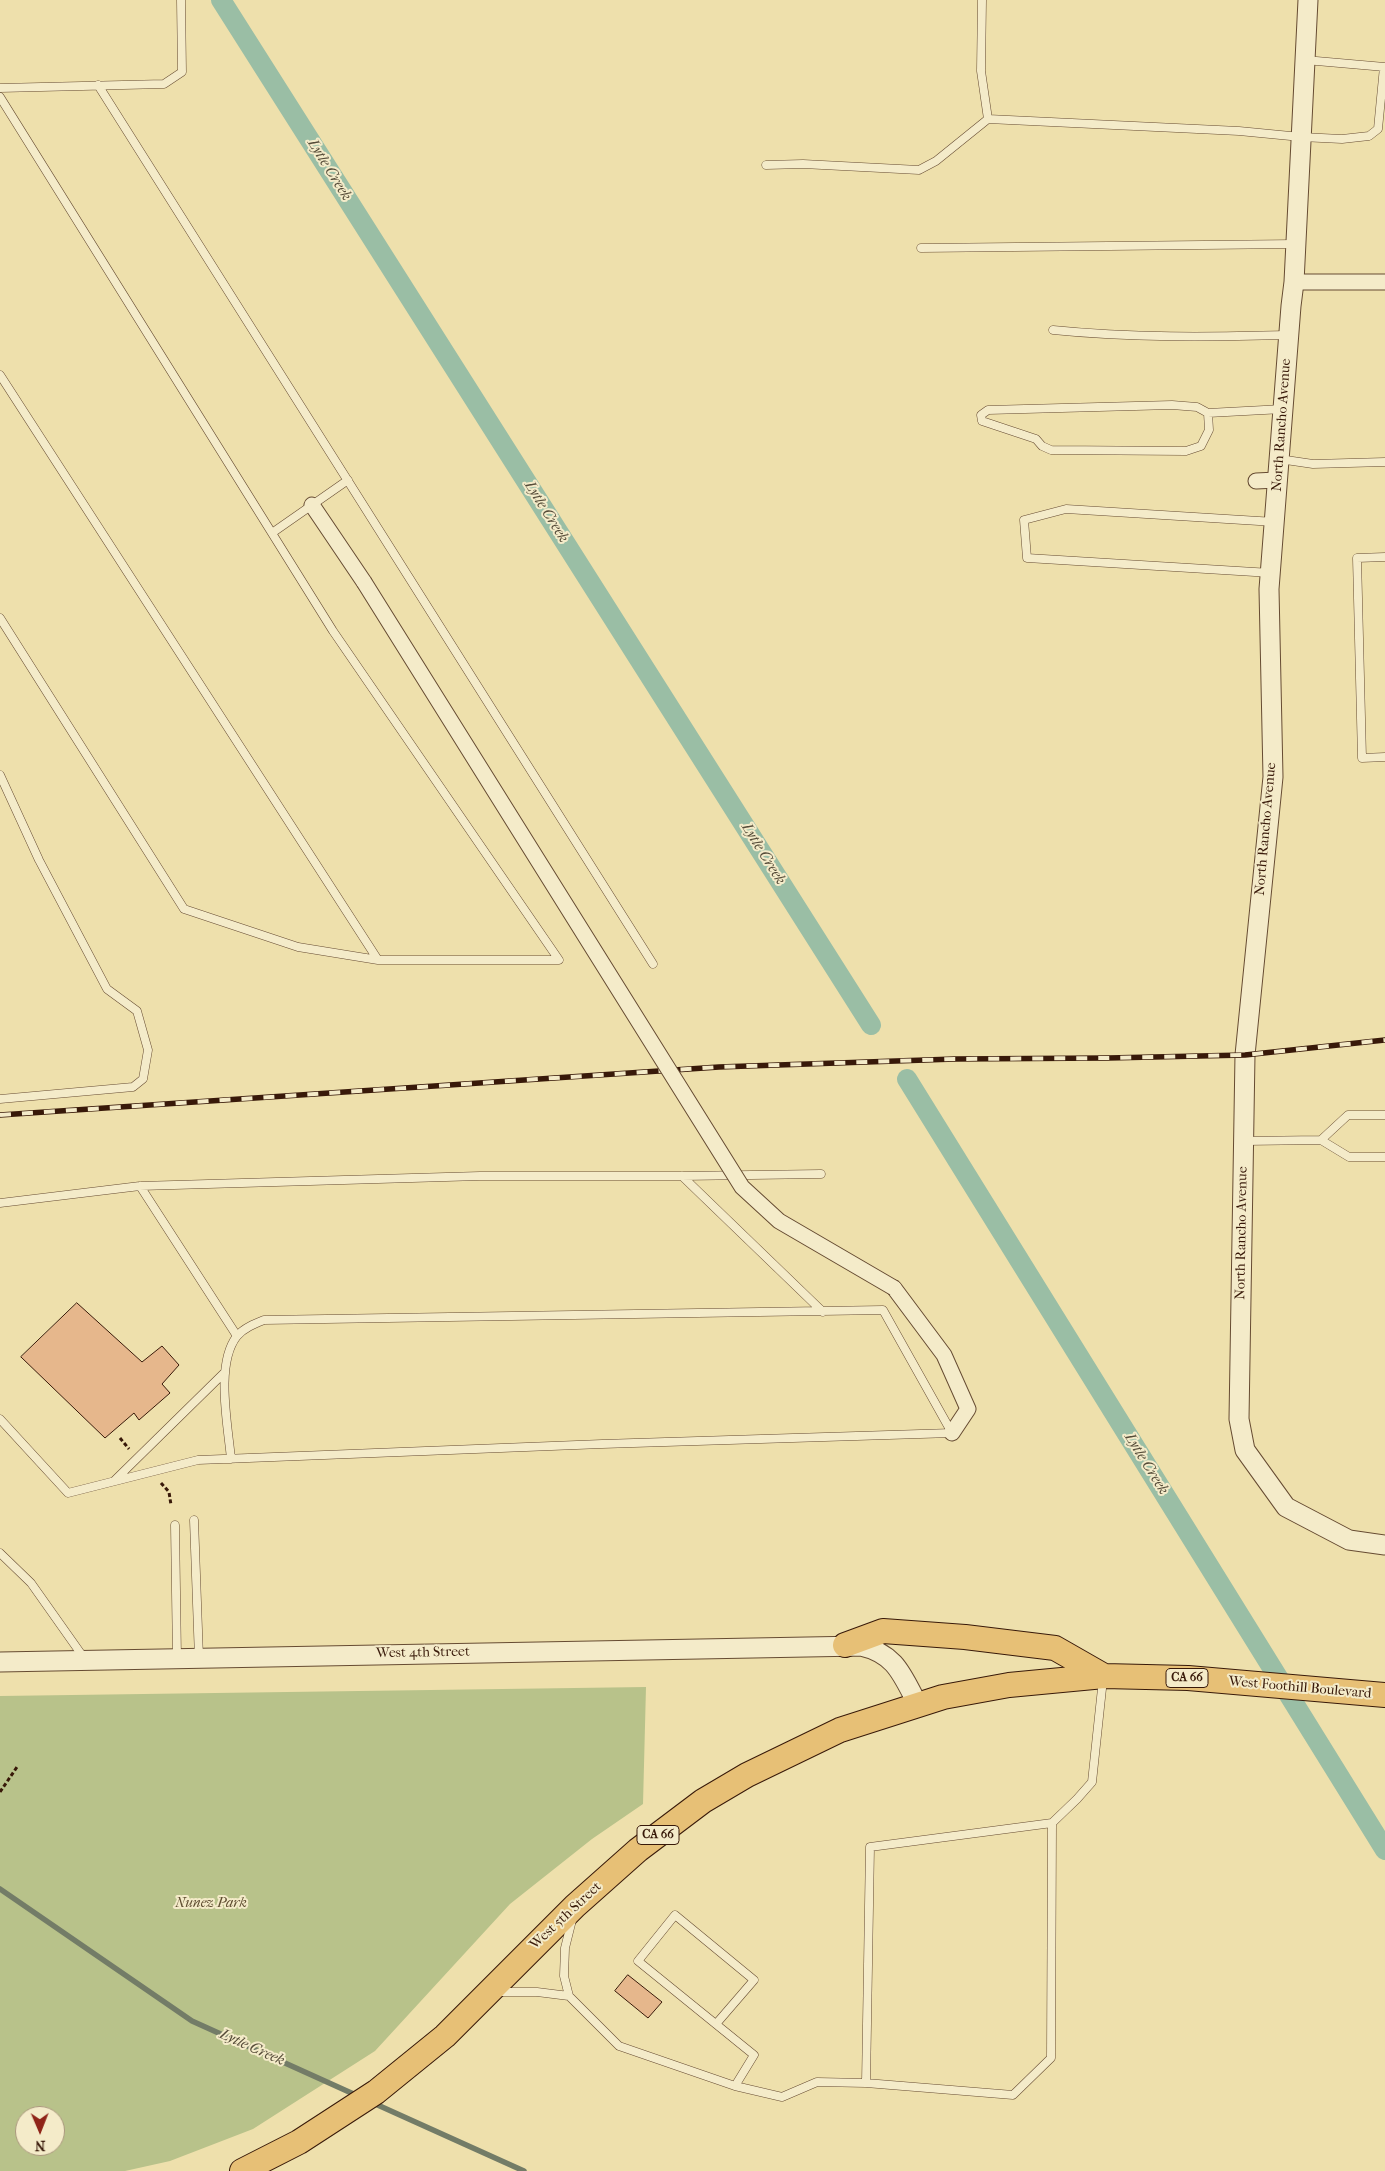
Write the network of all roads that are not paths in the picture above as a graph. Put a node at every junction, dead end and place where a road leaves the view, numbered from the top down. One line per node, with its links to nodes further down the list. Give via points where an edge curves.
1 (181, 0): 6 (lane, via 182,72 164,84)
2 (982, 0): 9 (lane, via 981,71)
3 (1308, 0): 4 (street, North Rancho Avenue)
4 (1305, 60): 5 (lane); 10 (street, North Rancho Avenue)
5 (1385, 67): 10 (lane, via 1378,129 1360,138)
6 (98, 86): 7 (lane); 23 (lane)
7 (0, 88)
8 (0, 97): 28 (lane)
9 (988, 119): 10 (lane); 11 (lane, via 936,161 919,170)
10 (1301, 137): 12 (street, North Rancho Avenue)
11 (766, 165)
12 (1296, 244): 13 (lane); 14 (street, North Rancho Avenue)
13 (921, 248)
14 (1294, 282): 15 (street); 17 (street, North Rancho Avenue)
15 (1385, 282)
16 (1052, 330): 17 (lane, via 1170,337)
17 (1288, 335): 19 (street, North Rancho Avenue)
18 (0, 375): 34 (lane)
19 (1283, 409): 20 (lane); 21 (street, North Rancho Avenue)
20 (1208, 413): 20 (lane, via 1197,407 1172,405 988,410 981,415 982,421 1036,439 1051,450 1186,452 1201,446 1209,430)
21 (1279, 459): 22 (lane, via 1314,464); 24 (street, North Rancho Avenue)
22 (1385, 462)
23 (348, 480): 26 (lane); 35 (lane)
24 (1278, 480): 25 (street); 27 (street, North Rancho Avenue)
25 (1256, 481)
26 (312, 505): 28 (lane); 49 (street, bridge, via 364,582 742,1187 779,1221 894,1288 944,1355 968,1409)
27 (1274, 522): 30 (street, North Rancho Avenue); 30 (lane, via 1066,509 1024,520 1026,558)
28 (272, 533): 34 (lane, via 333,630 559,960)
29 (1385, 558): 32 (lane, via 1357,558 1362,758)
30 (1271, 573): 39 (street, North Rancho Avenue, via 1273,777 1245,1055)
31 (0, 618): 34 (lane, via 184,909 298,947)
32 (1385, 757)
33 (0, 775): 36 (lane, via 39,860 107,989 137,1011 148,1050 143,1079 133,1086)
34 (378, 960)
35 (653, 964)
36 (0, 1099)
37 (1385, 1115): 38 (lane, via 1348,1115)
38 (1321, 1140): 39 (lane); 40 (lane, via 1349,1157)
39 (1244, 1141): 54 (street, North Rancho Avenue, via 1239,1408 1245,1450 1286,1507 1350,1540)
40 (1385, 1157)
41 (821, 1174): 42 (lane)
42 (682, 1176): 43 (lane, via 480,1176); 45 (lane)
43 (140, 1186): 44 (lane); 46 (lane)
44 (0, 1203)
45 (823, 1312): 46 (lane, via 264,1320); 49 (lane, via 883,1310)
46 (237, 1336): 47 (lane, via 228,1353)
47 (224, 1373): 50 (lane); 51 (lane)
48 (0, 1419): 51 (lane, via 68,1493)
49 (952, 1433): 50 (lane)
50 (231, 1459): 51 (lane, via 198,1460)
51 (114, 1482)
52 (194, 1520): 58 (lane)
53 (175, 1525): 57 (lane)
54 (1385, 1545)
55 (0, 1553): 59 (lane, via 31,1583)
56 (845, 1645): 58 (street, West 4th Street); 61 (main road, via 883,1631 965,1637 1055,1648); 63 (street, West 4th Street, via 877,1650 890,1659)
57 (177, 1658): 58 (street, West 4th Street); 59 (street, West 4th Street)
58 (199, 1658)
59 (85, 1660): 60 (street, West 4th Street)
60 (0, 1662)
61 (1104, 1676): 62 (main road, West Foothill Boulevard / CA 66, via 1188,1678); 63 (main road, West Foothill Boulevard / CA 66, via 1009,1685); 64 (lane, via 1092,1782)
62 (1385, 1695)
63 (918, 1705): 65 (main road, West 5th Street / CA 66, via 840,1730 747,1775 703,1801 645,1845)
64 (1052, 1823): 69 (lane, via 870,1847); 69 (lane, via 1051,2058 1013,2095)
65 (575, 1906): 66 (main road, West 5th Street / CA 66); 67 (lane, via 565,1948 564,1976)
66 (488, 1992): 67 (lane); 71 (main road, West 5th Street / CA 66, via 444,2036 376,2092 298,2142)
67 (569, 1996): 70 (lane, via 619,2046)
68 (716, 2024): 68 (lane, via 638,1961 675,1915 754,1980); 70 (lane, via 754,2055)
69 (866, 2082): 70 (lane, via 817,2082 782,2097)
70 (735, 2086)
71 (242, 2171)

